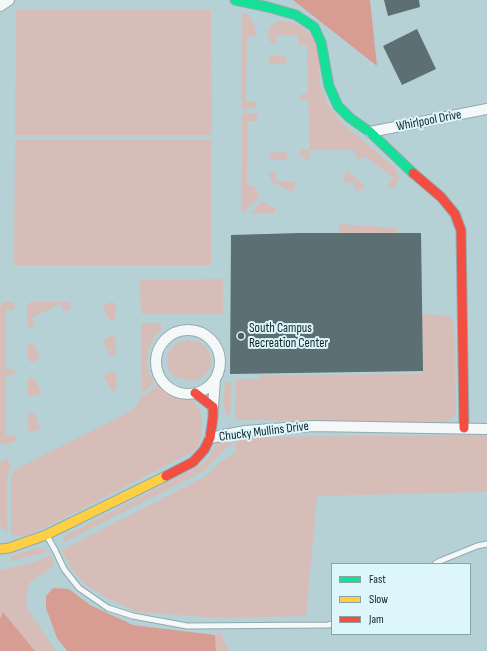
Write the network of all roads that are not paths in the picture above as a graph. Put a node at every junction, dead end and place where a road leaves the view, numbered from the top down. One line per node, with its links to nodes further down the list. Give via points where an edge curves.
1 (9, 0): 3 (street)
2 (236, 0): 5 (street, via 296,15 314,27 321,42 329,86 338,106)
3 (0, 6)
4 (487, 109): 5 (street, Whirlpool Drive)
5 (370, 132): 9 (street, via 441,197 455,214 461,230)
6 (215, 379): 7 (street, via 205,389); 7 (street, via 220,363 219,352 207,336 187,330 177,332 168,338 157,356 160,376 166,385 175,391); 8 (street)
7 (195, 393): 8 (street)
8 (213, 407): 11 (street)
9 (464, 428): 10 (street, Chucky Mullins Drive); 11 (street, Chucky Mullins Drive, via 313,426 245,431)
10 (487, 429)
11 (210, 438): 12 (street, Chucky Mullins Drive, via 204,450 193,462)
12 (46, 535): 14 (street, Chucky Mullins Drive); 16 (lane, via 64,569 79,588 108,608 126,614 187,626)
13 (487, 544): 15 (lane)
14 (0, 549)
15 (437, 563)
16 (331, 624)

